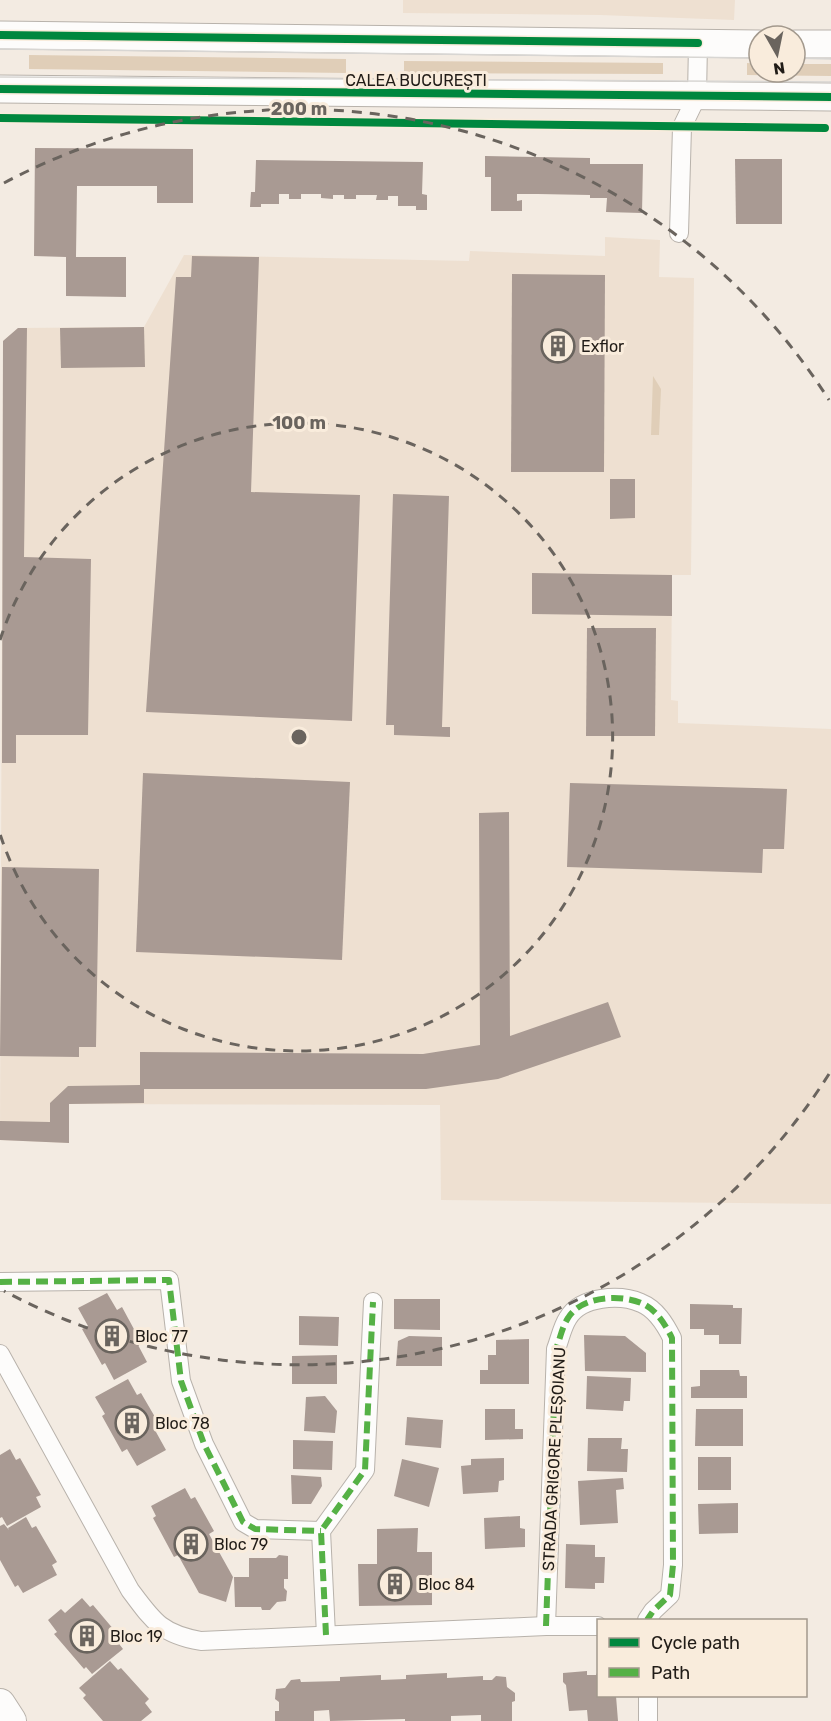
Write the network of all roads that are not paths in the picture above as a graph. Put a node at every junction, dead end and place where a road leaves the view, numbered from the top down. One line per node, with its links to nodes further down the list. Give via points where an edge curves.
1 (0, 35): 2 (main road)
2 (698, 43): 3 (main road); 7 (street)
3 (747, 44)
4 (807, 44): 5 (main road)
5 (831, 44)
6 (0, 89): 7 (main road, CALEA BUCUREȘTI)
7 (697, 96): 8 (main road, CALEA BUCUREȘTI); 9 (street, via 682,127)
8 (831, 97)
9 (679, 233)
10 (0, 1282): 13 (street, via 169,1280 181,1382 204,1444 243,1522 255,1529)
11 (373, 1302): 13 (street, via 365,1470)
12 (0, 1354): 17 (street, via 130,1590 152,1620 180,1638 201,1641)
13 (321, 1532): 17 (street)
14 (648, 1619): 15 (street, STRADA GRIGORE PLEȘOIANU, via 670,1595 673,1566 672,1338 664,1321 642,1303 616,1298 584,1303 568,1317 556,1349)
15 (546, 1626): 16 (street); 17 (street)
16 (597, 1626)
17 (326, 1635)
18 (648, 1697): 21 (street)
19 (0, 1704): 20 (main road)
20 (11, 1721)
21 (648, 1721)

